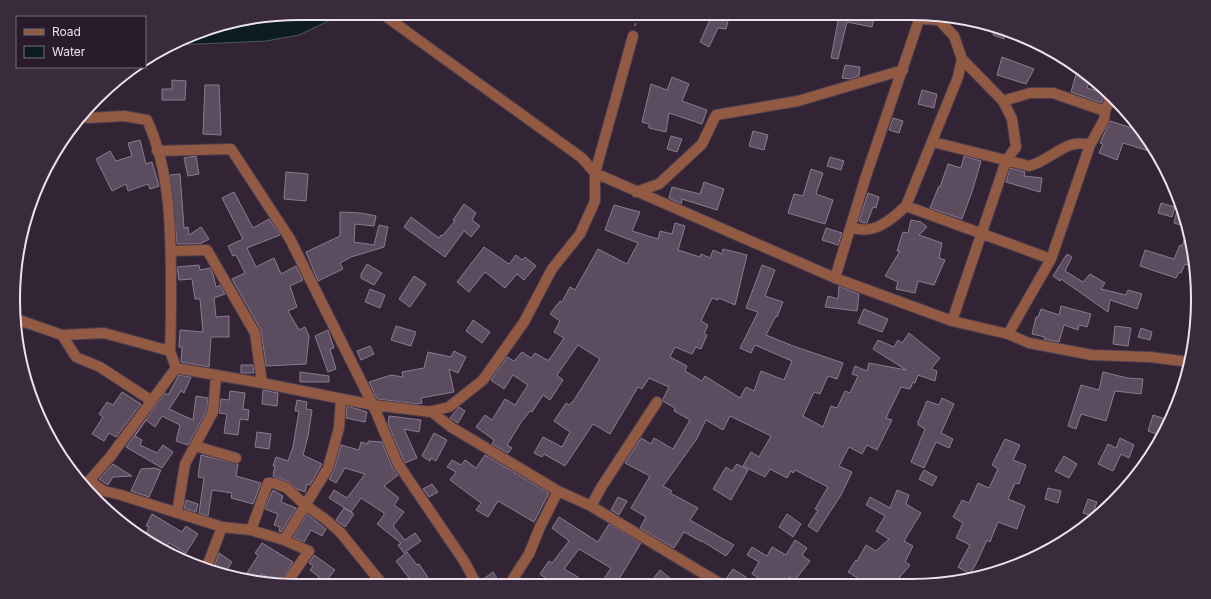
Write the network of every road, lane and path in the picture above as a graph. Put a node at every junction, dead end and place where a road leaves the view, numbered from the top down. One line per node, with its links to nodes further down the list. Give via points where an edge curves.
1 (391, 20): 15 (street, via 582,158)
2 (920, 20): 6 (street)
3 (940, 22): 5 (street, via 954,36)
4 (633, 36): 15 (street)
5 (962, 59): 7 (street); 11 (street, via 958,77)
6 (903, 70): 16 (street, via 798,101 716,115 702,144 659,184); 18 (street)
7 (1003, 101): 9 (street, via 1030,93 1053,93); 14 (street, via 1012,119 1016,147)
8 (1109, 102): 9 (street)
9 (1105, 111): 12 (street, via 1104,120)
10 (87, 117): 13 (street, via 124,116 147,120)
11 (933, 142): 14 (street); 17 (street)
12 (1090, 145): 14 (street, via 1075,142 1029,166); 21 (street)
13 (157, 151): 20 (street, via 170,223); 35 (street, via 231,150 290,239)
14 (1006, 161): 19 (street)
15 (595, 174): 16 (street); 36 (street, via 595,201 580,234 552,269 524,322 483,380 449,407)
16 (636, 192): 22 (street)
17 (906, 206): 18 (street, via 884,225 872,229); 19 (street)
18 (851, 227): 22 (street)
19 (981, 233): 21 (street); 24 (street)
20 (171, 251): 27 (street); 31 (street, via 207,250 255,333)
21 (1051, 259): 25 (street)
22 (835, 278): 24 (street)
23 (21, 321): 26 (street)
24 (952, 321): 25 (street)
25 (1008, 334): 28 (street, via 1029,342 1092,355)
26 (62, 335): 27 (street, via 104,333); 33 (street, via 76,357 100,368)
27 (170, 351): 29 (street)
28 (1184, 361)
29 (176, 368): 30 (street); 33 (street)
30 (216, 376): 31 (street); 37 (street, via 213,412)
31 (262, 383): 32 (street)
32 (341, 399): 35 (street); 42 (street, via 339,428 328,468)
33 (152, 401): 39 (street)
34 (657, 402): 43 (street, via 602,486)
35 (373, 405): 36 (street); 51 (street, via 398,464)
36 (428, 412): 41 (street, via 432,412 452,427)
37 (195, 446): 38 (street); 44 (street, via 185,464)
38 (236, 458)
39 (87, 481)
40 (88, 483): 44 (street, via 104,491)
41 (558, 491): 43 (street); 52 (street, via 529,554)
42 (305, 505): 46 (street, via 287,488 268,483); 47 (street); 50 (street, via 340,532)
43 (592, 506): 53 (street)
44 (177, 513): 45 (street)
45 (222, 527): 46 (street); 48 (street)
46 (251, 530): 47 (street)
47 (284, 540): 49 (street, via 308,551)
48 (208, 563)
49 (289, 578)
50 (378, 579)
51 (474, 579)
52 (513, 579)
53 (713, 579)

